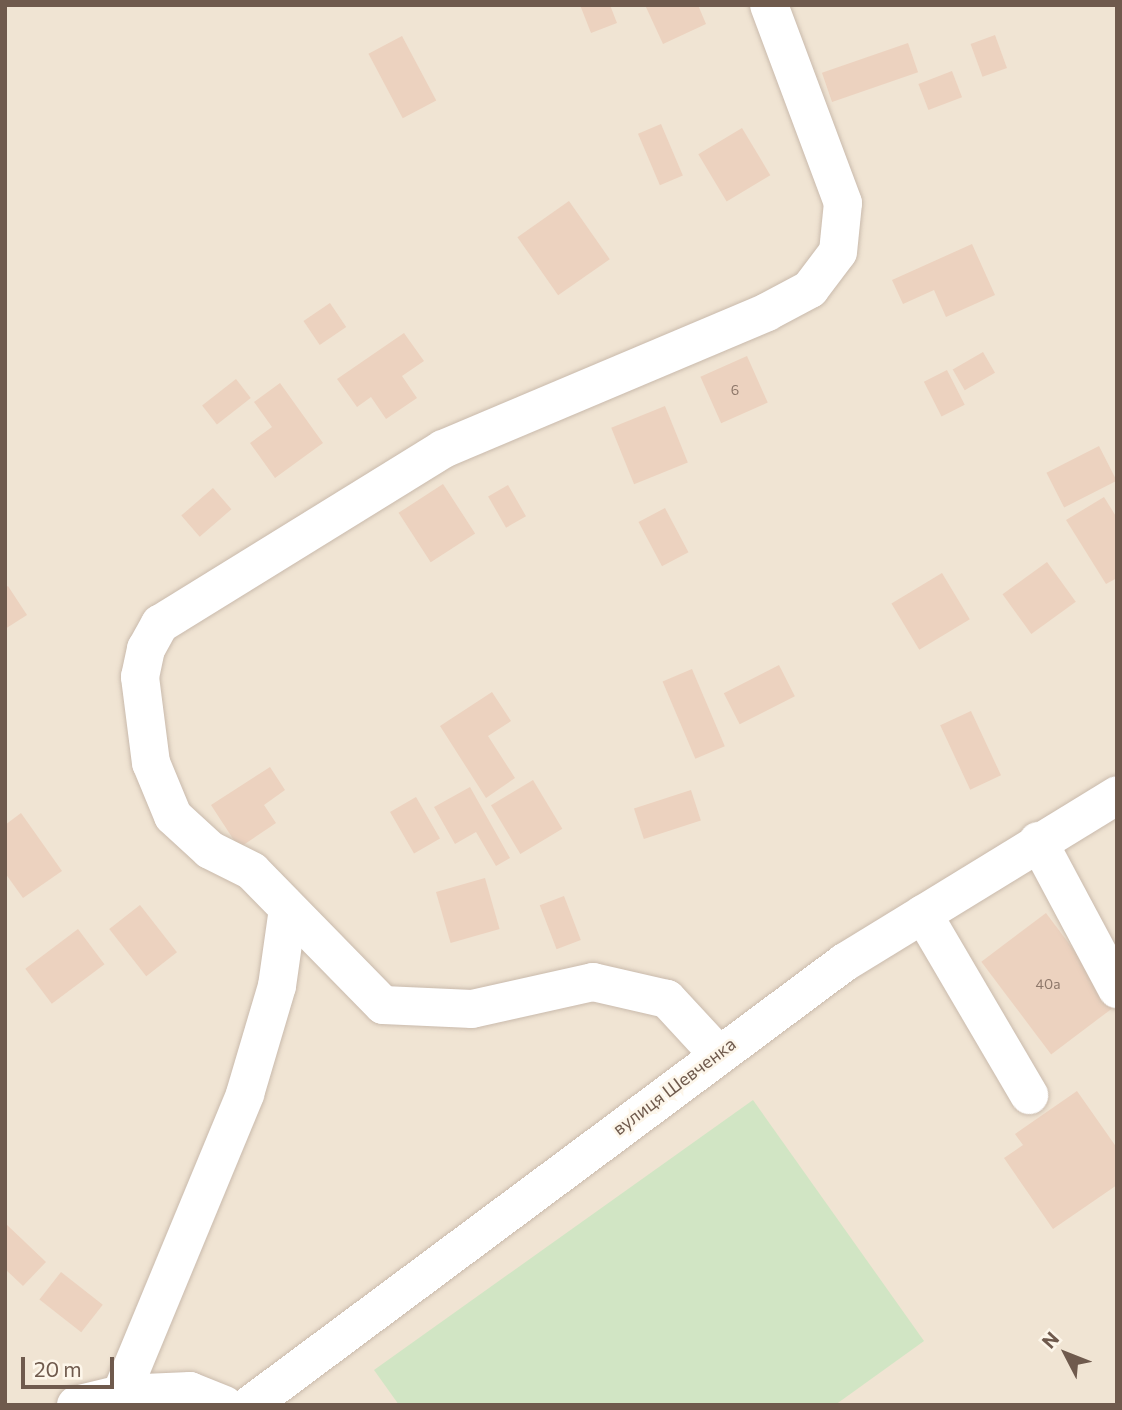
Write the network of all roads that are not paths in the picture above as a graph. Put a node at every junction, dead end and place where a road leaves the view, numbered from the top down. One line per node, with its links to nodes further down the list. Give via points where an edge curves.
1 (769, 5): 4 (street, via 843,203 838,252 810,289 767,312 443,449 160,624 146,649 142,712 151,763 173,816 210,850 252,870)
2 (1117, 795): 3 (street, вулиця Шевченка)
3 (1039, 842): 5 (street, вулиця Шевченка); 6 (street)
4 (288, 909): 7 (street, via 383,1005 472,1009 593,982 667,999); 9 (street, via 277,986 245,1094)
5 (923, 914): 7 (street, вулиця Шевченка); 8 (street)
6 (1117, 989)
7 (717, 1053): 12 (street, вулиця Шевченка)
8 (1029, 1095)
9 (121, 1394): 10 (street); 11 (street, via 190,1391)
10 (76, 1405)
11 (224, 1405)
12 (250, 1405)

